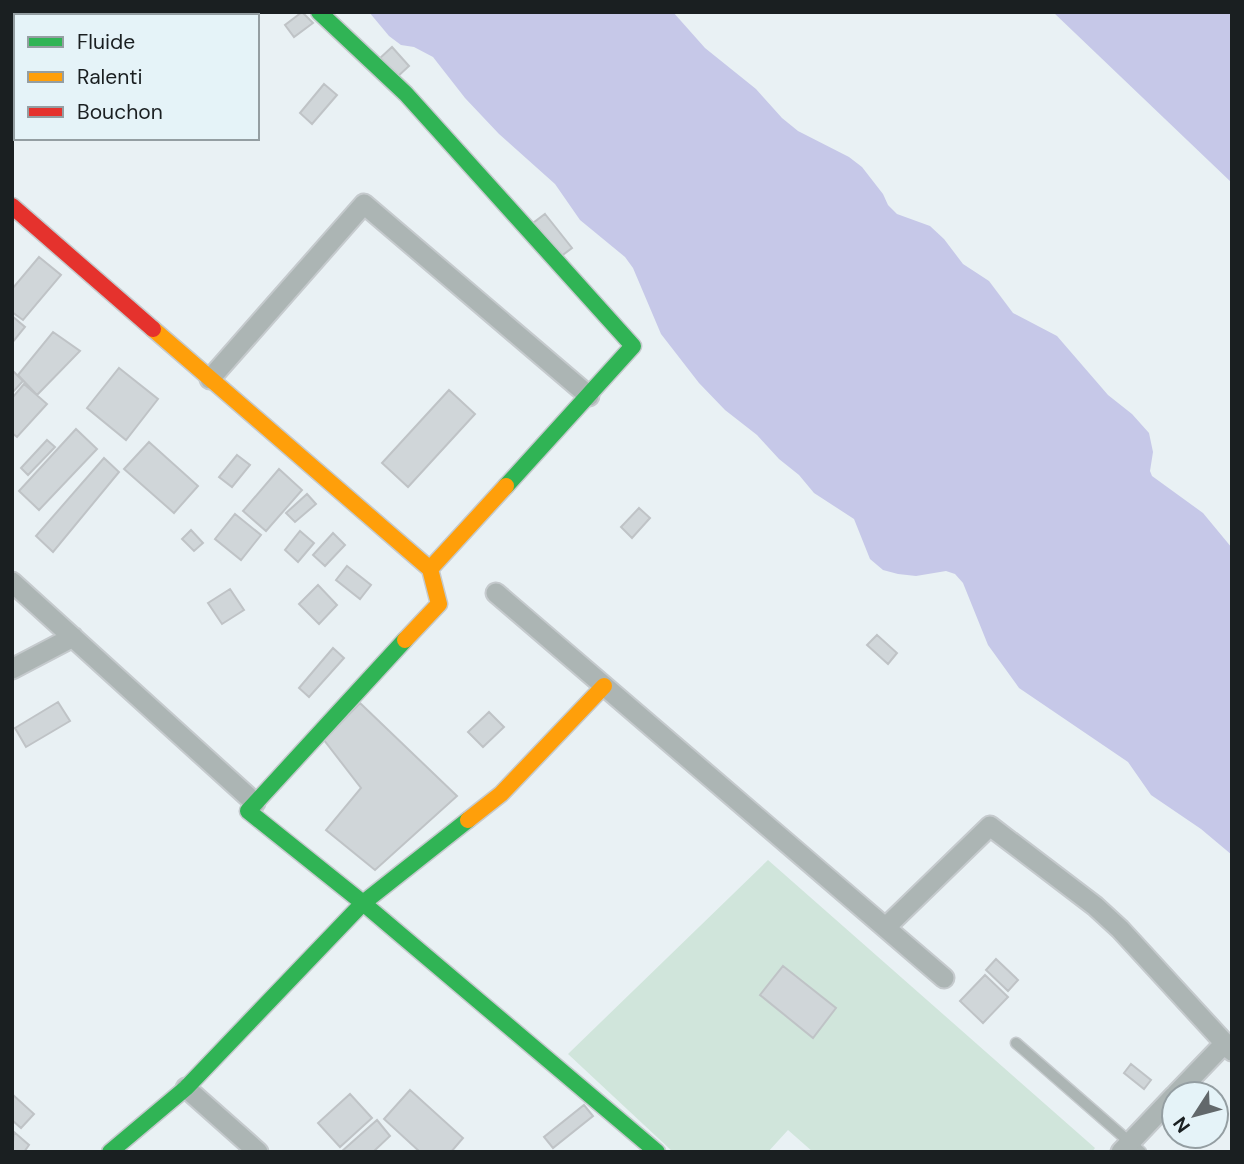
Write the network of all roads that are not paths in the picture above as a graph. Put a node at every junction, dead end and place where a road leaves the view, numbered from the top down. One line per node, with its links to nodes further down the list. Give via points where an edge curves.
1 (319, 12): 4 (street, via 406,94 633,346)
2 (12, 206): 3 (street)
3 (210, 379): 4 (street, via 364,204); 5 (street)
4 (589, 396): 5 (street)
5 (430, 569): 11 (street, via 439,604)
6 (12, 582): 8 (street)
7 (496, 593): 10 (street)
8 (73, 637): 9 (street); 11 (street)
9 (12, 669)
10 (604, 685): 12 (street, via 501,794); 13 (street)
11 (255, 803): 12 (street, via 248,811)
12 (363, 903): 18 (street); 23 (street)
13 (886, 927): 14 (street); 16 (street, via 990,826 1120,929)
14 (944, 978)
15 (1016, 1043): 20 (lane)
16 (1228, 1047): 17 (street)
17 (1192, 1080)
18 (186, 1088): 21 (street); 22 (street)
19 (1160, 1113): 20 (street)
20 (1131, 1149)
21 (110, 1152)
22 (258, 1152)
23 (657, 1152)

